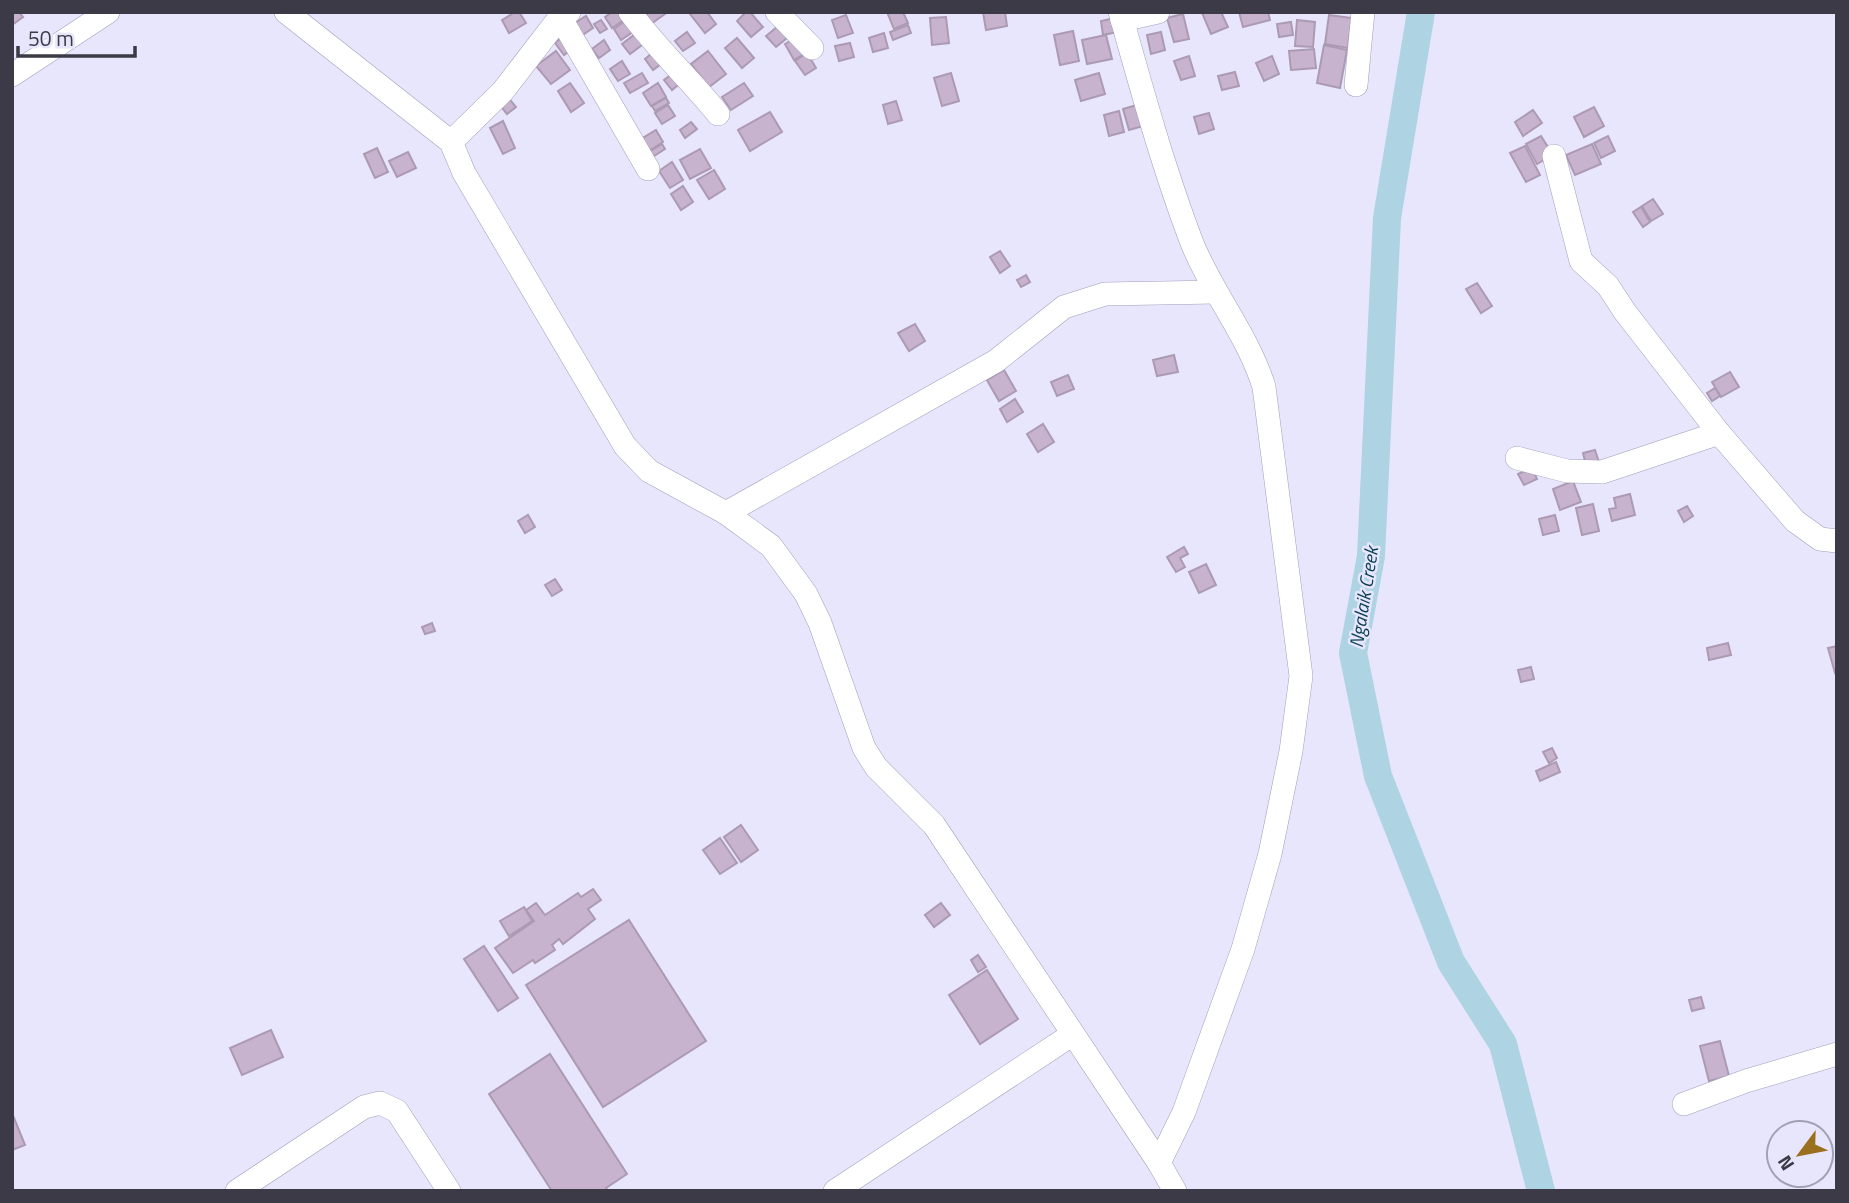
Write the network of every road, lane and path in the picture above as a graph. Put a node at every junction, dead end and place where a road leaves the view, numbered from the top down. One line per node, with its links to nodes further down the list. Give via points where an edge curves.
1 (108, 12): 10 (street)
2 (286, 12): 13 (street)
3 (630, 12): 12 (street)
4 (777, 12): 9 (street)
5 (1158, 12): 8 (street)
6 (1363, 12): 11 (street)
7 (565, 15): 13 (street, via 503,92); 15 (street)
8 (1121, 16): 16 (street, via 1192,242)
9 (812, 48)
10 (12, 75)
11 (1356, 85)
12 (718, 114)
13 (451, 142): 19 (street, via 464,173 625,446 649,471)
14 (1554, 156): 17 (street, via 1581,261 1608,286)
15 (648, 169)
16 (1216, 292): 19 (street, via 1105,294 1064,307 996,361); 24 (street, via 1256,362 1264,387 1301,676 1270,854 1243,949 1184,1112)
17 (1719, 433): 18 (street, via 1602,471 1567,471); 20 (street, via 1807,532)
18 (1517, 458)
19 (726, 513): 21 (street, via 771,546 806,594 864,748 876,767 934,825)
20 (1837, 541)
21 (1073, 1034): 24 (street); 27 (street)
22 (1837, 1054): 23 (street)
23 (1684, 1104)
24 (1159, 1163): 28 (street)
25 (237, 1191): 26 (street, via 364,1107 380,1103 397,1111)
26 (449, 1191)
27 (835, 1191)
28 (1175, 1191)

